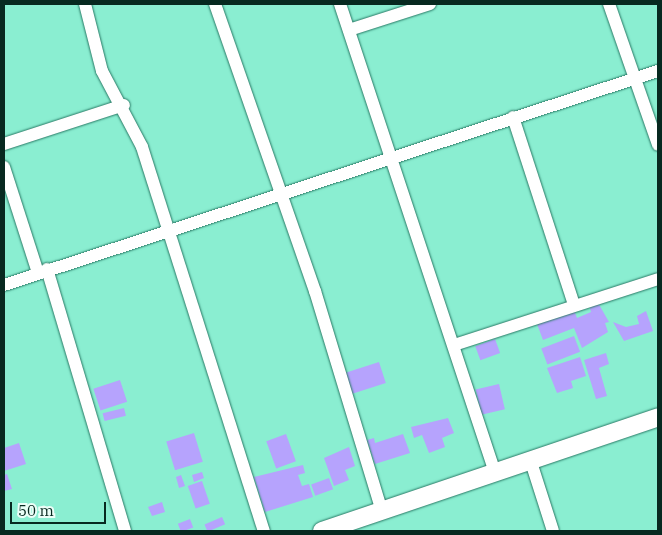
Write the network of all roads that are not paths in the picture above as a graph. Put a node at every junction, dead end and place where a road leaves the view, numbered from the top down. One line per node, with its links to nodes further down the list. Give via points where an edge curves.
1 (85, 4): 9 (street, via 102,72)
2 (215, 4): 15 (street)
3 (340, 4): 6 (street)
4 (430, 4): 6 (street)
5 (609, 4): 8 (street)
6 (349, 30): 13 (street)
7 (658, 71): 8 (street)
8 (633, 80): 10 (street); 12 (street)
9 (124, 105): 11 (street); 16 (street)
10 (513, 117): 13 (street); 20 (street)
11 (4, 144)
12 (658, 145)
13 (391, 156): 15 (street); 21 (street)
14 (4, 167): 17 (street)
15 (281, 193): 16 (street); 25 (street)
16 (168, 230): 17 (street); 27 (street)
17 (43, 271): 19 (street); 26 (street)
18 (658, 279): 20 (street)
19 (4, 285)
20 (574, 305): 21 (street)
21 (454, 345): 24 (street)
22 (658, 417): 23 (street)
23 (531, 462): 24 (street); 29 (street)
24 (495, 474): 25 (street)
25 (382, 511): 28 (street)
26 (126, 531)
27 (264, 531)
28 (322, 531)
29 (553, 531)

